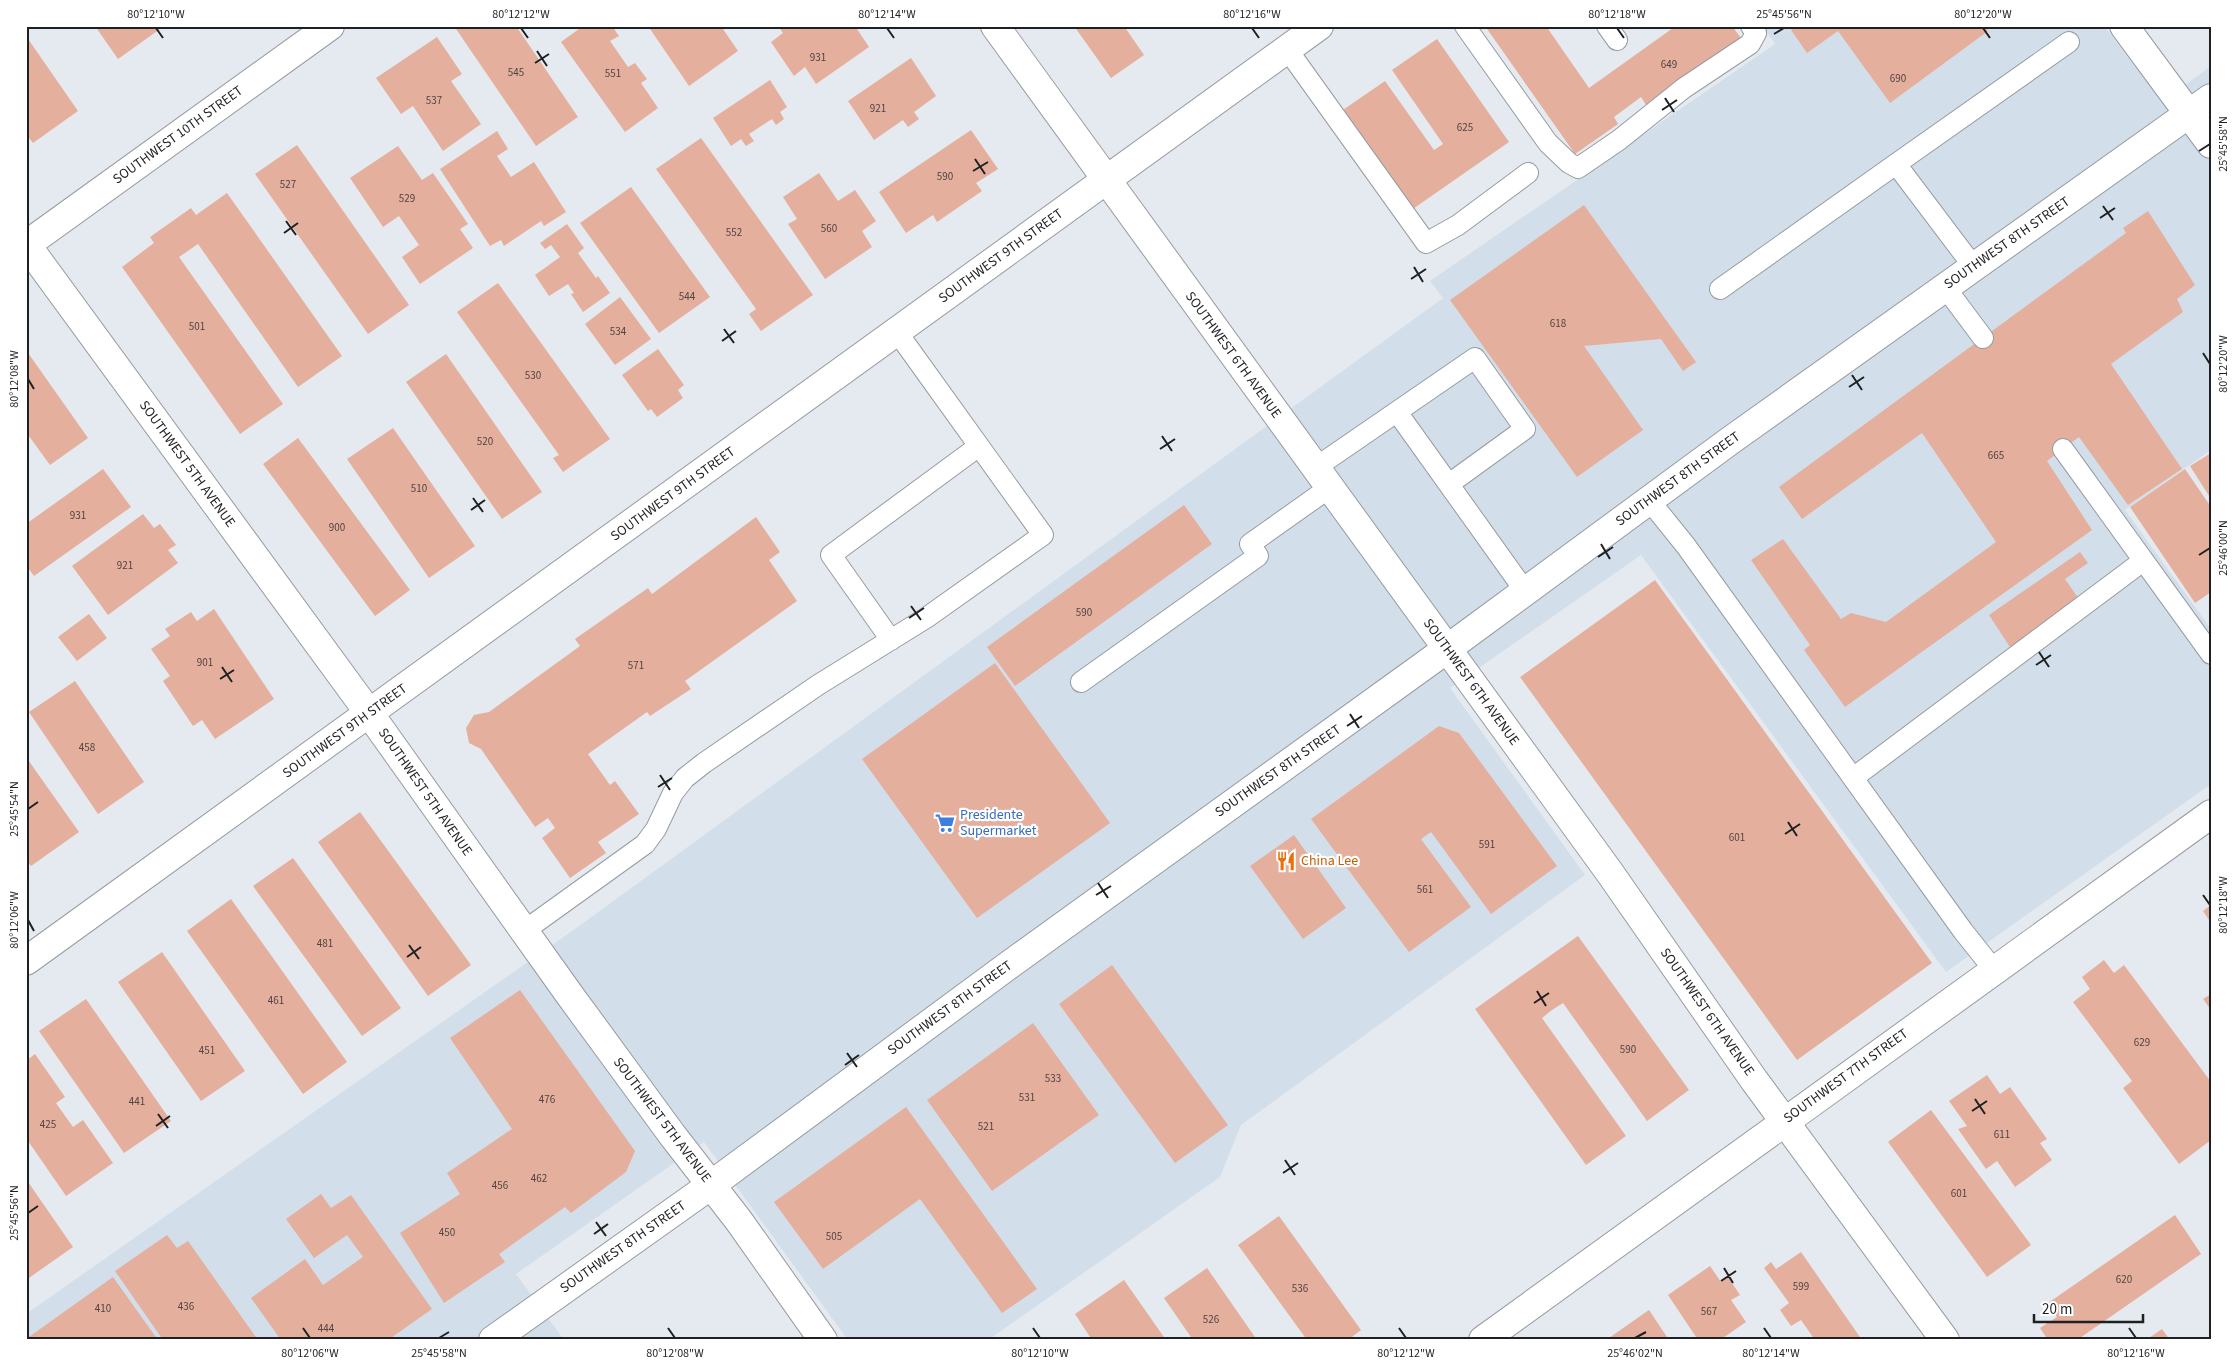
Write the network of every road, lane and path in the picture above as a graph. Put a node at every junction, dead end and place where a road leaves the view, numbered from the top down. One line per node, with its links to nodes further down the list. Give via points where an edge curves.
1 (330, 26): 15 (street, SOUTHWEST 10TH STREET)
2 (995, 26): 14 (street, SOUTHWEST 6TH AVENUE)
3 (1319, 26): 8 (street, SOUTHWEST 9TH STREET)
4 (1465, 26): 5 (lane, via 1548,143 1578,168 1620,140 1684,88 1750,44 1756,33)
5 (1751, 26)
6 (2124, 26): 10 (street)
7 (2069, 42): 12 (lane)
8 (1288, 49): 13 (lane, via 1426,242 1458,225); 14 (street, SOUTHWEST 9TH STREET)
9 (2211, 98): 10 (street, SOUTHWEST 8TH STREET)
10 (2189, 114): 11 (street); 16 (street, SOUTHWEST 8TH STREET)
11 (2211, 144)
12 (1896, 164): 16 (lane); 18 (lane)
13 (1528, 174)
14 (1106, 180): 19 (street, SOUTHWEST 9TH STREET); 24 (street, SOUTHWEST 6TH AVENUE)
15 (26, 245): 33 (street, SOUTHWEST 5TH AVENUE)
16 (1973, 266): 17 (street, SOUTHWEST 8TH STREET)
17 (1945, 286): 20 (lane); 26 (street, SOUTHWEST 8TH STREET)
18 (1720, 289)
19 (897, 332): 22 (lane); 33 (street, SOUTHWEST 9TH STREET)
20 (1983, 338)
21 (1397, 412): 24 (lane); 25 (lane); 25 (lane, via 1475,358 1525,429)
22 (979, 446): 29 (lane, via 831,555); 29 (lane, via 1043,536)
23 (2063, 449): 27 (lane)
24 (1322, 478): 30 (street, SOUTHWEST 6TH AVENUE); 32 (lane, via 1250,544 1258,556)
25 (1449, 484): 28 (lane)
26 (1649, 500): 28 (street, SOUTHWEST 8TH STREET); 34 (lane, via 1686,546)
27 (2143, 562): 31 (lane); 34 (lane)
28 (1524, 591): 30 (street, SOUTHWEST 8TH STREET)
29 (891, 640): 36 (lane, via 818,685 691,773 673,792 656,830 645,844)
30 (1447, 649): 39 (street, SOUTHWEST 6TH AVENUE); 40 (street, SOUTHWEST 8TH STREET)
31 (2211, 654)
32 (1081, 682)
33 (369, 713): 36 (street, SOUTHWEST 5TH AVENUE); 37 (street, SOUTHWEST 9TH STREET)
34 (1852, 778): 38 (lane)
35 (2211, 814): 38 (street, SOUTHWEST 7TH STREET)
36 (524, 932): 40 (street, SOUTHWEST 5TH AVENUE)
37 (26, 960)
38 (1994, 970): 39 (street, SOUTHWEST 7TH STREET)
39 (1785, 1121): 43 (street, SOUTHWEST 7TH STREET); 44 (street, SOUTHWEST 6TH AVENUE)
40 (711, 1185): 41 (street, SOUTHWEST 8TH STREET); 42 (street, SOUTHWEST 5TH AVENUE)
41 (493, 1340)
42 (823, 1340)
43 (1483, 1340)
44 (1944, 1340)

